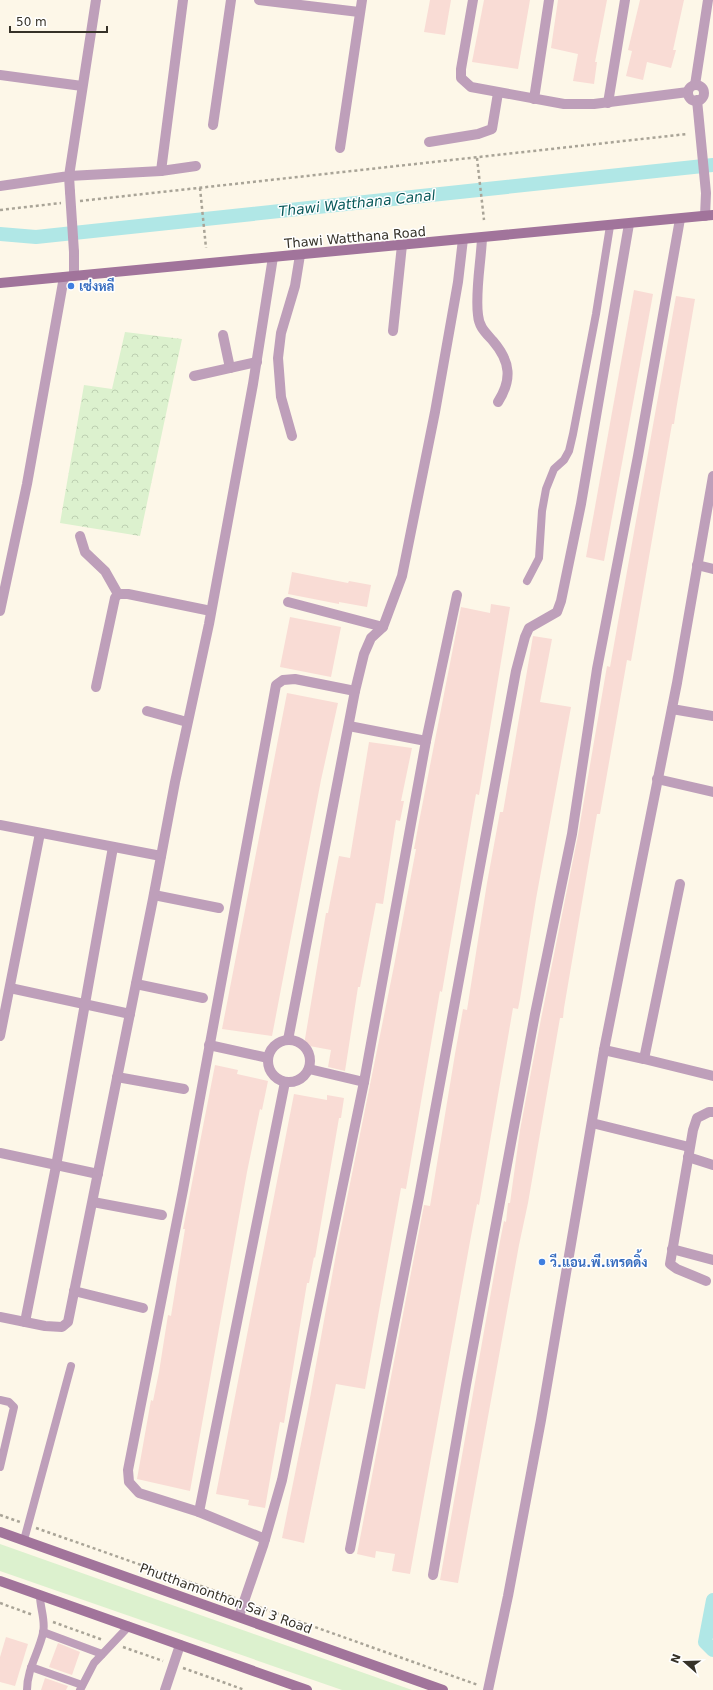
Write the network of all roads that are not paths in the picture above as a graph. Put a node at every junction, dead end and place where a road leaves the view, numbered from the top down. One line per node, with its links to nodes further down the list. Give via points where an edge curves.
1 (96, 0): 12 (street)
2 (183, 0): 22 (street)
3 (232, 0): 18 (street)
4 (259, 0): 10 (street)
5 (362, 0): 10 (street)
6 (473, 0): 14 (street, via 461,69 462,78 471,87)
7 (549, 0): 16 (street)
8 (625, 0): 17 (street)
9 (708, 0): 13 (street)
10 (359, 12): 20 (street)
11 (0, 75): 12 (street)
12 (82, 86): 23 (street)
13 (692, 89): 15 (street, via 690,98); 17 (street)
14 (498, 93): 16 (street); 19 (street, via 492,129 478,134)
15 (704, 97): 25 (street, via 700,136)
16 (534, 99): 17 (street, via 564,104)
17 (608, 102)
18 (213, 125)
19 (428, 142)
20 (340, 148)
21 (196, 166): 22 (street)
22 (161, 171): 23 (street)
23 (69, 176): 24 (street); 34 (street, bridge, via 74,252)
24 (0, 186)
25 (709, 216): 26 (main road, Thawi Watthana Road)
26 (680, 219): 27 (main road, Thawi Watthana Road); 115 (street, via 597,670 572,834 535,1017)
27 (629, 224): 28 (main road, Thawi Watthana Road); 114 (street, via 582,496 560,601 557,612 529,628 524,637 516,671 423,1174)
28 (610, 226): 29 (main road, Thawi Watthana Road); 48 (lane, via 574,434 569,451 554,469 546,489 538,558)
29 (482, 238): 30 (main road, Thawi Watthana Road); 41 (street, via 477,292 478,315 481,329 502,354 508,371 506,390)
30 (463, 239): 31 (main road, Thawi Watthana Road); 54 (street, via 458,282 417,508 402,576)
31 (402, 245): 32 (main road, Thawi Watthana Road); 36 (street)
32 (300, 255): 33 (main road, Thawi Watthana Road); 42 (street, via 296,286 281,333 278,358 281,397)
33 (273, 257): 34 (main road, Thawi Watthana Road); 38 (street)
34 (69, 276): 35 (main road, Thawi Watthana Road); 52 (street)
35 (0, 283)
36 (393, 331)
37 (222, 335): 39 (street)
38 (257, 362): 39 (street); 53 (street)
39 (230, 368): 40 (street)
40 (194, 376)
41 (498, 402)
42 (292, 436)
43 (713, 476): 44 (street)
44 (711, 500): 46 (street)
45 (80, 536): 49 (street, via 85,552 105,571)
46 (697, 565): 47 (street); 57 (street)
47 (713, 570)
48 (527, 581)
49 (118, 594): 53 (street); 55 (street)
50 (457, 594): 62 (street)
51 (288, 602): 54 (street)
52 (0, 611)
53 (211, 611): 60 (street)
54 (383, 627): 56 (street, via 371,638 364,654)
55 (96, 687)
56 (356, 692): 61 (street); 79 (street, via 295,678 283,680 276,685)
57 (672, 709): 59 (street); 63 (street)
58 (147, 711): 60 (street)
59 (713, 716)
60 (188, 722): 68 (street)
61 (349, 726): 62 (street); 78 (street)
62 (426, 741): 87 (street)
63 (657, 779): 64 (street); 80 (street)
64 (713, 792)
65 (0, 825): 66 (street)
66 (40, 833): 67 (street); 73 (street)
67 (113, 847): 68 (street); 75 (street)
68 (161, 856): 70 (street)
69 (680, 884): 82 (street)
70 (154, 895): 71 (street); 72 (street)
71 (220, 908)
72 (136, 984): 74 (street); 76 (street)
73 (10, 988): 75 (street); 77 (street)
74 (203, 998)
75 (86, 1004): 76 (street); 95 (street)
76 (130, 1014): 85 (street)
77 (0, 1036)
78 (288, 1040): 81 (street, via 275,1045); 83 (street, via 300,1044 308,1052)
79 (209, 1045): 81 (street); 110 (street, via 128,1470 129,1482 139,1493)
80 (604, 1050): 82 (street); 90 (street)
81 (268, 1058): 86 (street, via 271,1074 277,1080)
82 (644, 1059): 84 (street)
83 (309, 1069): 86 (street, via 299,1080); 87 (street)
84 (713, 1076)
85 (117, 1077): 88 (street); 96 (street)
86 (285, 1082): 110 (street)
87 (364, 1082): 112 (street, via 282,1480)
88 (184, 1089)
89 (713, 1112): 91 (street, via 697,1118)
90 (592, 1123): 91 (street); 129 (street, via 541,1420)
91 (689, 1146): 93 (street)
92 (0, 1153): 95 (street)
93 (688, 1157): 94 (street); 99 (street)
94 (713, 1165)
95 (56, 1166): 96 (street); 105 (street)
96 (98, 1174): 97 (street)
97 (93, 1202): 98 (street); 102 (street)
98 (162, 1215)
99 (672, 1249): 100 (street); 101 (street, via 670,1264)
100 (713, 1260)
101 (706, 1281)
102 (74, 1291): 103 (street); 105 (street, via 68,1322 62,1327)
103 (143, 1308)
104 (0, 1317): 105 (street)
105 (25, 1322)
106 (71, 1366): 113 (lane)
107 (0, 1400): 108 (lane, via 9,1402 14,1407)
108 (3, 1442): 109 (lane)
109 (0, 1467)
110 (199, 1512): 112 (street)
111 (0, 1532): 113 (main road, Phutthamonthon Sai 3 Road)
112 (265, 1539): 118 (street)
113 (24, 1540): 118 (main road, Phutthamonthon Sai 3 Road)
114 (350, 1549)
115 (433, 1575)
116 (0, 1581): 117 (main road)
117 (40, 1596): 119 (main road); 120 (lane)
118 (239, 1616): 128 (main road, Phutthamonthon Sai 3 Road)
119 (129, 1626): 121 (main road); 122 (lane)
120 (43, 1632): 122 (lane); 123 (lane)
121 (180, 1645): 126 (street); 127 (main road)
122 (102, 1654): 124 (lane)
123 (31, 1667): 124 (lane); 125 (lane)
124 (81, 1687)
125 (28, 1690)
126 (165, 1690)
127 (307, 1690)
128 (443, 1690)
129 (488, 1690)

